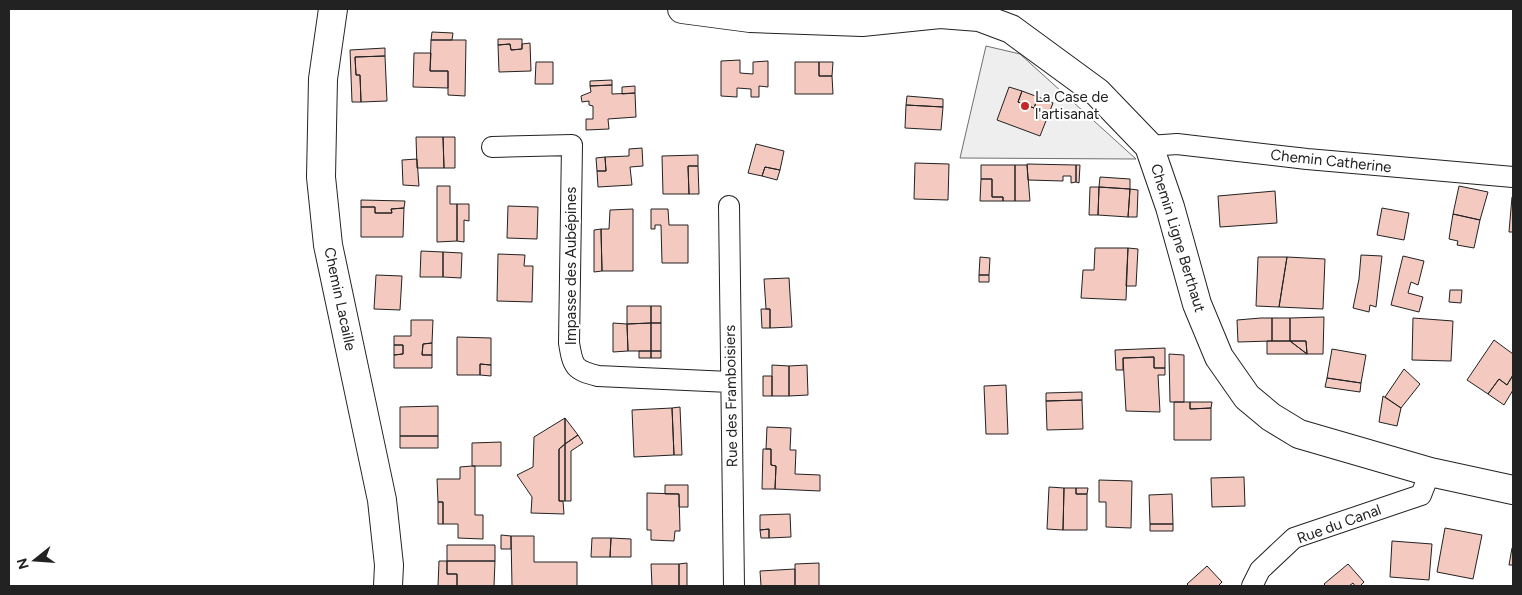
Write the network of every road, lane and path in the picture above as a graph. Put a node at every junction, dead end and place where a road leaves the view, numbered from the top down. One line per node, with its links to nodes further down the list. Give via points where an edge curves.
1 (333, 9): 11 (street, Chemin Lacaille, via 323,79 321,177 328,245 382,500 390,565)
2 (682, 9): 3 (street, Chemin Ligne Berthaut, via 750,18)
3 (779, 14): 4 (street, Chemin Ligne Berthaut, via 862,22 940,14 979,17 1011,29 1097,92)
4 (1149, 146): 6 (street, Chemin Catherine, via 1177,144); 9 (street, Chemin Ligne Berthaut, via 1197,304 1219,358 1247,397 1299,434)
5 (492, 147): 8 (street, Impasse des Aubépines, via 572,145 569,343 572,361 581,372 598,376)
6 (1513, 177)
7 (729, 206): 8 (street, Rue des Framboisiers)
8 (730, 382): 12 (street, Rue des Framboisiers)
9 (1430, 472): 10 (street, Chemin Ligne Berthaut); 13 (street, Rue du Canal, via 1420,495 1294,538 1260,570)
10 (1513, 490)
11 (388, 586)
12 (734, 586)
13 (1252, 586)

